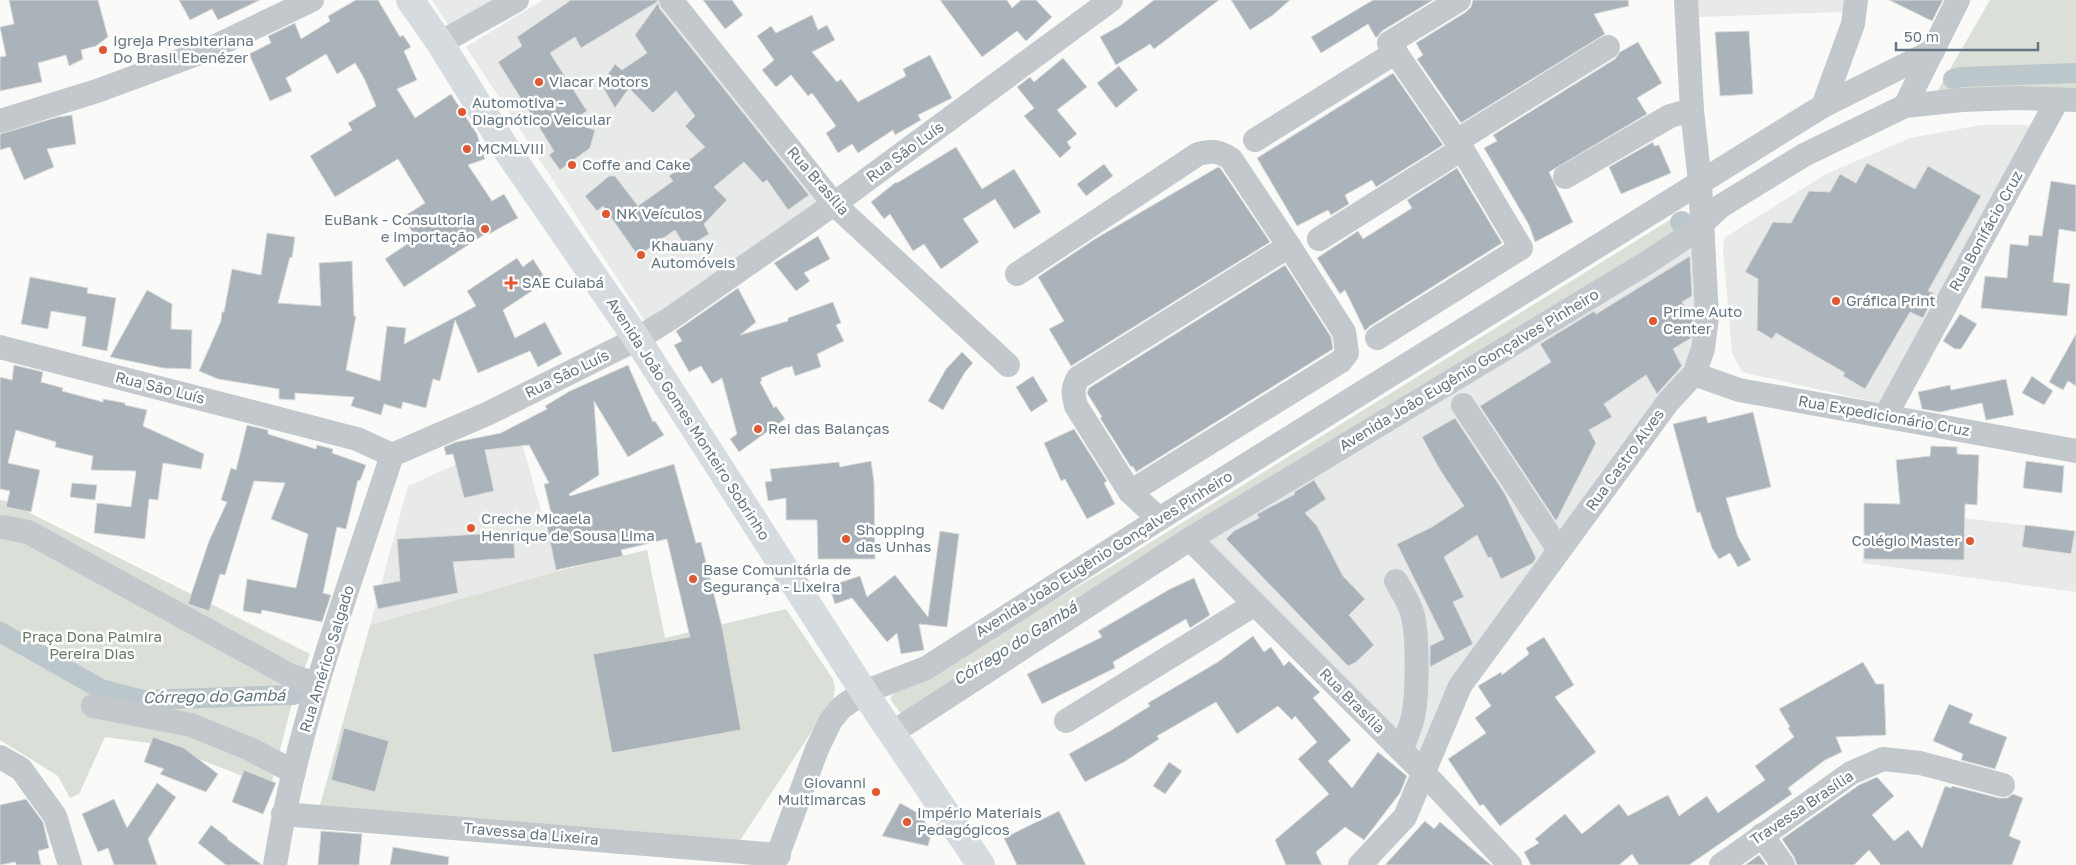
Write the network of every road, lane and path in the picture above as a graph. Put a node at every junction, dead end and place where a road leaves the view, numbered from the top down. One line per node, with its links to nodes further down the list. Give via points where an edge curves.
1 (312, 0): 10 (street)
2 (410, 0): 11 (main road, Avenida João Gomes Monteiro Sobrinho)
3 (517, 0): 11 (street)
4 (671, 0): 24 (street, Rua Brasília)
5 (1111, 0): 24 (street, Rua São Luís)
6 (1458, 0): 14 (street, via 1389,43)
7 (1686, 0): 18 (street, Rua Castro Alves)
8 (1856, 0): 16 (street, via 1853,24)
9 (1958, 0): 13 (street)
10 (288, 6): 19 (street, via 205,52 97,91)
11 (440, 43): 32 (main road, Avenida João Gomes Monteiro Sobrinho, via 506,149)
12 (1608, 47): 21 (street)
13 (1933, 51): 16 (street, Avenida João Eugênio Gonçalves Pinheiro); 17 (street)
14 (1396, 52): 20 (street); 21 (street)
15 (2067, 100): 17 (street, Avenida João Eugênio Gonçalves Pinheiro, via 1962,100); 37 (street, Rua Bonifácio Cruz)
16 (1823, 106): 23 (street, Avenida João Eugênio Gonçalves Pinheiro)
17 (1905, 106): 25 (street, Avenida João Eugênio Gonçalves Pinheiro, via 1804,155 1721,206)
18 (1692, 110): 22 (street, via 1670,116); 23 (street, Rua Castro Alves)
19 (0, 121)
20 (1255, 140)
21 (1459, 145): 26 (street); 28 (street)
22 (1565, 177)
23 (1700, 182): 25 (street, Rua Castro Alves); 30 (street, Avenida João Eugênio Gonçalves Pinheiro)
24 (834, 204): 32 (street, Rua São Luís); 34 (street, Rua Brasília)
25 (1701, 225): 35 (street, Rua Castro Alves, via 1707,317 1703,349); 43 (street, Avenida João Eugênio Gonçalves Pinheiro, via 1645,264)
26 (1319, 239)
27 (1289, 246): 29 (street, via 1230,159 1212,150 1198,154); 40 (street, via 1078,378 1073,387 1076,406); 40 (street, via 1344,332 1347,353 1341,361)
28 (1521, 248): 30 (street); 31 (street)
29 (1017, 274)
30 (1546, 278): 41 (street, Avenida João Eugênio Gonçalves Pinheiro)
31 (1377, 338)
32 (637, 339): 39 (street, Rua São Luís, via 489,413); 48 (main road, Avenida João Gomes Monteiro Sobrinho)
33 (0, 347): 39 (street, Rua São Luís, via 356,439)
34 (1008, 364)
35 (1694, 374): 37 (street, Rua Expedicionário Cruz, via 1739,390); 44 (street, Rua Castro Alves, via 1668,402)
36 (1463, 405): 44 (street)
37 (1886, 415): 38 (street, Rua Expedicionário Cruz)
38 (2076, 451)
39 (392, 456): 47 (street, Rua Américo Salgado)
40 (1130, 492): 41 (street)
41 (1159, 519): 48 (street, Avenida João Eugênio Gonçalves Pinheiro, via 926,668)
42 (4, 527): 47 (street, via 28,532 291,676)
43 (1190, 540): 46 (street, Rua Brasília); 51 (street, Avenida João Eugênio Gonçalves Pinheiro)
44 (1559, 550): 55 (street, Rua Castro Alves, via 1460,686)
45 (1396, 581): 52 (street, via 1413,617 1416,678 1412,721)
46 (1255, 604): 50 (street); 52 (street, Rua Brasília)
47 (317, 684): 54 (street, Rua Américo Salgado)
48 (864, 692): 51 (main road, Avenida João Gomes Monteiro Sobrinho); 59 (street, Avenida João Eugênio Gonçalves Pinheiro, via 842,707 817,748)
49 (93, 706): 54 (street, via 191,725 250,749)
50 (1066, 721)
51 (892, 733): 62 (main road, Avenida João Gomes Monteiro Sobrinho)
52 (1401, 750): 55 (street, Rua Brasília)
53 (0, 757): 60 (street, via 21,769 55,816)
54 (294, 772): 57 (street, Rua Américo Salgado)
55 (1423, 772): 63 (street, Rua Castro Alves, via 1405,817); 64 (street, Rua Brasília)
56 (2003, 785): 58 (street, Travessa Brasília, via 1920,763 1883,759 1851,773)
57 (283, 814): 59 (street, Travessa da Lixeira); 61 (street, Rua Américo Salgado)
58 (1762, 835): 65 (street, Travessa Brasília); 66 (street)
59 (776, 860)
60 (69, 865)
61 (275, 865)
62 (981, 865)
63 (1360, 865)
64 (1510, 865)
65 (1721, 865)
66 (1783, 865)

